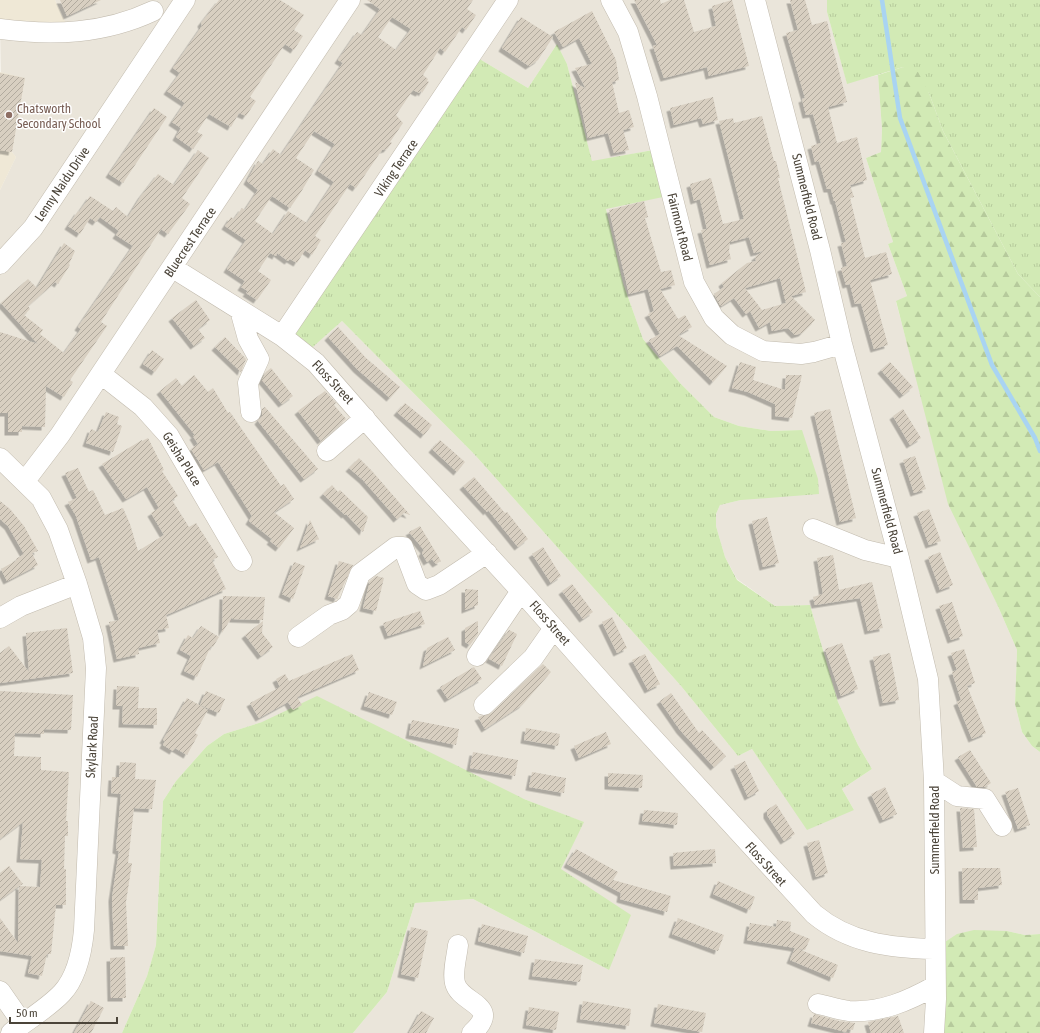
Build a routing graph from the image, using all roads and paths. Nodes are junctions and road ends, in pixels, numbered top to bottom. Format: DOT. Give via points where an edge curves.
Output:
graph roads {
  1 [pos="185,0"];
  2 [pos="350,0"];
  3 [pos="508,0"];
  4 [pos="611,0"];
  5 [pos="755,0"];
  6 [pos="148,6"];
  7 [pos="169,24"];
  8 [pos="0,29"];
  9 [pos="0,264"];
  10 [pos="173,268"];
  11 [pos="240,310"];
  12 [pos="282,336"];
  13 [pos="842,344"];
  14 [pos="101,374"];
  15 [pos="252,412"];
  16 [pos="365,418"];
  17 [pos="327,451"];
  18 [pos="0,458"];
  19 [pos="25,481"];
  20 [pos="813,529"];
  21 [pos="487,553"];
  22 [pos="899,558"];
  23 [pos="242,561"];
  24 [pos="77,584"];
  25 [pos="521,591"];
  26 [pos="0,618"];
  27 [pos="554,628"];
  28 [pos="298,637"];
  29 [pos="477,656"];
  30 [pos="484,705"];
  31 [pos="934,781"];
  32 [pos="1002,826"];
  33 [pos="458,945"];
  34 [pos="934,949"];
  35 [pos="935,986"];
  36 [pos="0,991"];
  37 [pos="818,1004"];
  38 [pos="17,1028"];
  39 [pos="933,1032"];
  40 [pos="472,1033"];
  1 -- 7 [label="street, Lenny Naidu Drive"];
  2 -- 10 [label="street, Bluecrest Terrace"];
  3 -- 12 [label="street, Viking Terrace"];
  4 -- 13 [label="street, Fairmont Road" via="628,32 647,96 694,282 714,318 732,335 763,351 800,354"];
  5 -- 13 [label="street, Summerfield Road"];
  6 -- 7 [label="street"];
  6 -- 8 [label="street" via="113,25 81,32 31,33"];
  7 -- 9 [label="street, Lenny Naidu Drive" via="33,228"];
  10 -- 11 [label="street, Floss Street"];
  10 -- 14 [label="street, Bluecrest Terrace"];
  11 -- 12 [label="street, Floss Street"];
  11 -- 15 [label="street" via="248,339 259,360 248,382"];
  12 -- 16 [label="street, Floss Street" via="316,363"];
  13 -- 22 [label="street, Summerfield Road"];
  14 -- 19 [label="street, Bluecrest Terrace"];
  14 -- 23 [label="street, Geisha Place" via="143,407 169,436"];
  16 -- 17 [label="street"];
  16 -- 21 [label="street, Floss Street"];
  18 -- 19 [label="street, Skylark Road"];
  19 -- 24 [label="street, Skylark Road" via="41,498 52,517"];
  20 -- 22 [label="street" via="865,550"];
  21 -- 25 [label="street, Floss Street"];
  21 -- 28 [label="street" via="439,585 426,590 417,584 403,547 396,547 360,574 349,604"];
  22 -- 31 [label="street, Summerfield Road" via="928,679"];
  24 -- 26 [label="street" via="22,606"];
  24 -- 38 [label="street, Skylark Road" via="93,638 96,668 83,941 77,964 62,993"];
  25 -- 27 [label="street, Floss Street"];
  25 -- 29 [label="street"];
  27 -- 30 [label="street" via="533,658"];
  27 -- 34 [label="street, Floss Street" via="826,925 861,941 906,948"];
  31 -- 32 [label="street" via="957,796 985,799"];
  31 -- 34 [label="street, Summerfield Road"];
  33 -- 40 [label="street" via="455,983 459,990 481,1008 483,1017 480,1026"];
  34 -- 35 [label="street, Summerfield Road"];
  35 -- 37 [label="street" via="907,1001 877,1010 849,1011"];
  35 -- 39 [label="street, Summerfield Road"];
  36 -- 38 [label="street"];
}
